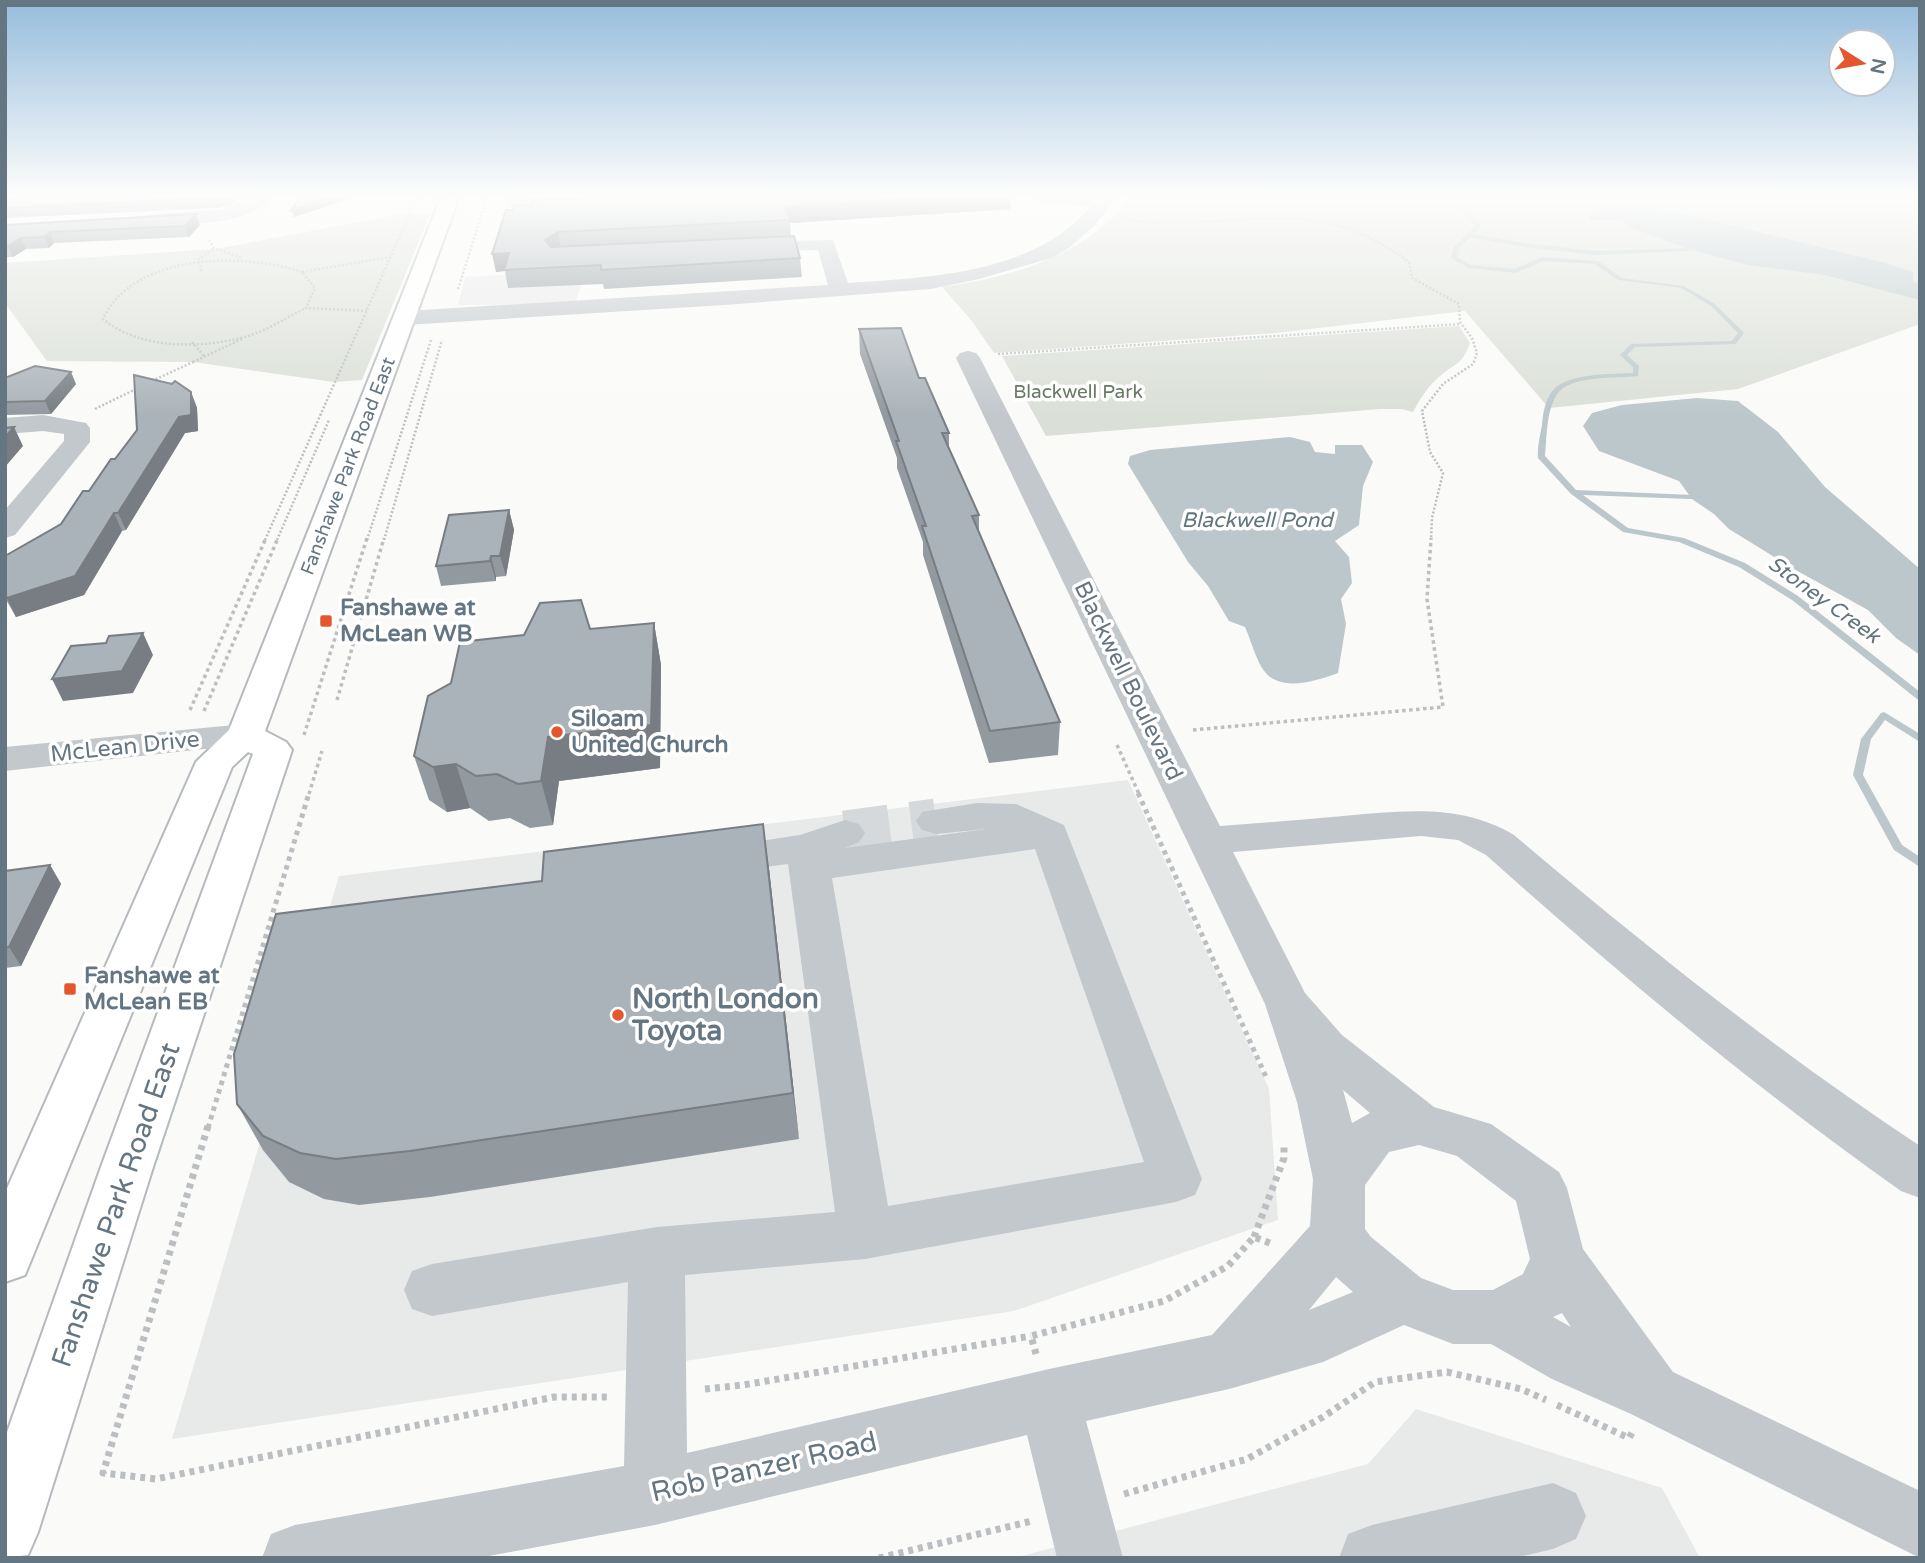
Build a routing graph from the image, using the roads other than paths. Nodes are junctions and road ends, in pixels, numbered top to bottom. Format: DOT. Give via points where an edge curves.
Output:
graph roads {
  1 [pos="423,270"];
  2 [pos="834,270"];
  3 [pos="988,270"];
  4 [pos="840,291"];
  5 [pos="499,294"];
  6 [pos="569,309"];
  7 [pos="406,318"];
  8 [pos="979,356"];
  9 [pos="5,426"];
  10 [pos="5,529"];
  11 [pos="208,731"];
  12 [pos="5,759"];
  13 [pos="936,821"];
  14 [pos="1050,834"];
  15 [pos="1208,841"];
  16 [pos="820,849"];
  17 [pos="681,864"];
  18 [pos="1288,1004"];
  19 [pos="1419,1124"];
  20 [pos="1920,1175"];
  21 [pos="1339,1179"];
  22 [pos="865,1234"];
  23 [pos="1325,1248"];
  24 [pos="657,1252"];
  25 [pos="5,1258"];
  26 [pos="1558,1260"];
  27 [pos="432,1290"];
  28 [pos="1402,1298"];
  29 [pos="1498,1317"];
  30 [pos="1229,1360"];
  31 [pos="1652,1393"];
  32 [pos="1049,1399"];
  33 [pos="655,1493"];
  34 [pos="1553,1516"];
  35 [pos="1920,1525"];
  36 [pos="5,1532"];
  37 [pos="1084,1532"];
  38 [pos="295,1558"];
  39 [pos="1372,1558"];
  1 -- 7 [label="main road, Fanshawe Park Road East"];
  2 -- 4 [label="street"];
  3 -- 4 [label="street" via="931,283"];
  4 -- 6 [label="street"];
  5 -- 6 [label="street" via="566,292"];
  6 -- 7 [label="street"];
  7 -- 11 [label="main road, Fanshawe Park Road East"];
  8 -- 15 [label="street, Blackwell Boulevard" via="1154,737"];
  9 -- 10 [label="street" via="63,424 77,428 77,442"];
  11 -- 12 [label="street, McLean Drive"];
  11 -- 25 [label="main road, Fanshawe Park Road East" via="215,762"];
  11 -- 36 [label="main road, Fanshawe Park Road East" via="273,750"];
  13 -- 14 [label="street" via="1016,817"];
  14 -- 16 [label="street"];
  14 -- 22 [label="street" via="1177,1179"];
  15 -- 18 [label="street, Blackwell Boulevard"];
  15 -- 20 [label="street" via="1420,823 1477,830 1676,995"];
  16 -- 17 [label="street"];
  16 -- 22 [label="street"];
  18 -- 19 [label="street, Blackwell Boulevard" via="1325,1048"];
  18 -- 21 [label="street, Blackwell Boulevard" via="1322,1102"];
  19 -- 21 [label="street, Blackwell Boulevard" via="1373,1134"];
  19 -- 26 [label="street, Blackwell Boulevard" via="1474,1139 1540,1188"];
  21 -- 23 [label="street, Blackwell Boulevard"];
  22 -- 24 [label="street"];
  23 -- 28 [label="street" via="1351,1255"];
  23 -- 30 [label="street"];
  24 -- 27 [label="street"];
  24 -- 33 [label="street"];
  26 -- 29 [label="street" via="1543,1293"];
  26 -- 31 [label="street, Blackwell Boulevard"];
  28 -- 29 [label="street" via="1453,1317"];
  28 -- 30 [label="street" via="1323,1335"];
  29 -- 31 [label="street, Blackwell Boulevard" via="1607,1376"];
  30 -- 32 [label="street, Rob Panzer Road"];
  31 -- 35 [label="street, Blackwell Boulevard"];
  32 -- 33 [label="street, Rob Panzer Road"];
  32 -- 37 [label="street"];
  33 -- 38 [label="street, Rob Panzer Road"];
  34 -- 39 [label="street"];
}
